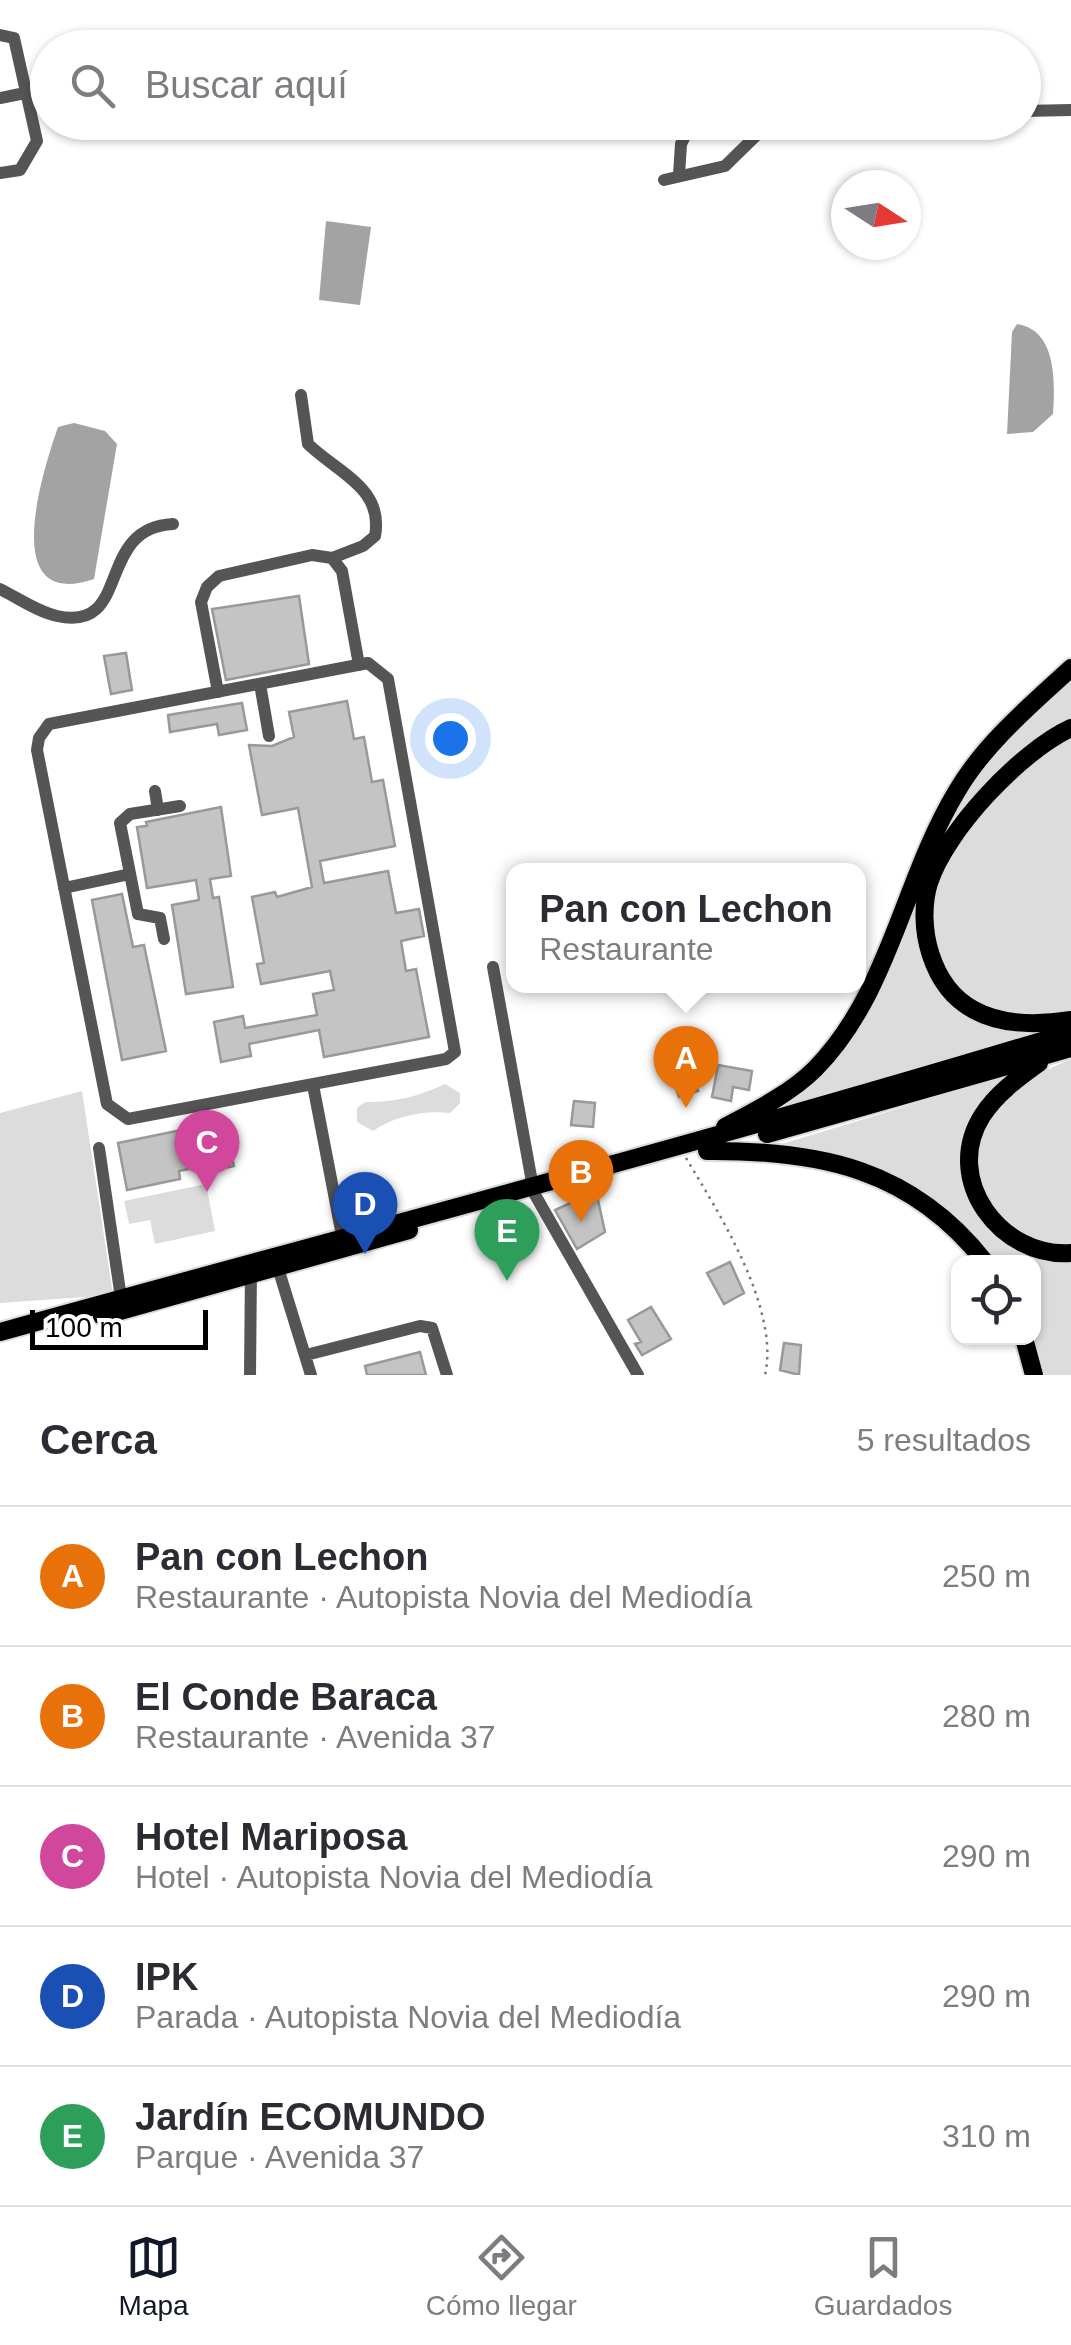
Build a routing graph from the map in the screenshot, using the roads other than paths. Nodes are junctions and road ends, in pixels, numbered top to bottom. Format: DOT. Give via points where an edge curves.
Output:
graph roads {
  1 [pos="0,35"];
  2 [pos="26,93"];
  3 [pos="0,98"];
  4 [pos="1071,110"];
  5 [pos="1041,111"];
  6 [pos="30,112"];
  7 [pos="36,140"];
  8 [pos="685,140"];
  9 [pos="749,140"];
  10 [pos="0,173"];
  11 [pos="680,175"];
  12 [pos="664,180"];
  13 [pos="301,395"];
  14 [pos="173,524"];
  15 [pos="332,558"];
  16 [pos="0,589"];
  17 [pos="358,665"];
  18 [pos="1071,668"];
  19 [pos="260,684"];
  20 [pos="218,692"];
  21 [pos="1071,728"];
  22 [pos="268,736"];
  23 [pos="156,791"];
  24 [pos="180,806"];
  25 [pos="158,810"];
  26 [pos="130,874"];
  27 [pos="64,888"];
  28 [pos="164,939"];
  29 [pos="492,967"];
  30 [pos="1071,1020"];
  31 [pos="1071,1032"];
  32 [pos="1071,1048"];
  33 [pos="1050,1055"];
  34 [pos="313,1084"];
  35 [pos="99,1148"];
  36 [pos="695,1150"];
  37 [pos="533,1188"];
  38 [pos="343,1242"];
  39 [pos="1071,1253"];
  40 [pos="980,1255"];
  41 [pos="278,1268"];
  42 [pos="251,1269"];
  43 [pos="121,1298"];
  44 [pos="1,1338"];
  45 [pos="1026,1345"];
  46 [pos="306,1355"];
  47 [pos="250,1375"];
  48 [pos="311,1375"];
  49 [pos="447,1375"];
  50 [pos="638,1375"];
  51 [pos="1034,1375"];
  1 -- 2 [label="street" via="14,38"];
  2 -- 3 [label="street"];
  2 -- 6 [label="street"];
  4 -- 5 [label="street"];
  7 -- 10 [label="street" via="20,170"];
  8 -- 11 [label="street"];
  9 -- 11 [label="street" via="725,166"];
  11 -- 12 [label="street"];
  13 -- 15 [label="street" via="308,444 369,492 375,505 375,536"];
  14 -- 16 [label="street" via="150,525 134,536 110,595 96,610 56,616"];
  15 -- 17 [label="street" via="342,571"];
  15 -- 20 [label="street" via="312,555 220,576 207,587 202,602"];
  17 -- 19 [label="street"];
  17 -- 34 [label="street" via="368,664 388,679 456,1047 446,1059"];
  18 -- 36 [label="highway" via="1001,735 954,795 844,1035 812,1072"];
  19 -- 20 [label="street"];
  19 -- 22 [label="street"];
  20 -- 27 [label="street" via="49,724 37,750"];
  21 -- 30 [label="highway" via="1039,747 962,827 930,881 923,921 938,970 974,1010 1034,1024"];
  23 -- 25 [label="street"];
  24 -- 25 [label="street"];
  25 -- 26 [label="street" via="120,822"];
  26 -- 27 [label="street"];
  26 -- 28 [label="street" via="138,914 160,918"];
  27 -- 34 [label="street" via="107,1104 116,1114 128,1119"];
  29 -- 37 [label="street"];
  31 -- 36 [label="highway"];
  32 -- 33 [label="highway"];
  33 -- 36 [label="highway"];
  33 -- 39 [label="highway" via="982,1115 972,1139 971,1177 997,1228 1040,1251"];
  34 -- 38 [label="street"];
  35 -- 43 [label="street"];
  36 -- 37 [label="highway"];
  36 -- 40 [label="highway" via="764,1150 872,1173 924,1200"];
  37 -- 38 [label="highway"];
  37 -- 50 [label="street"];
  38 -- 41 [label="highway"];
  38 -- 42 [label="highway"];
  41 -- 42 [label="highway"];
  41 -- 46 [label="street"];
  42 -- 43 [label="highway"];
  42 -- 44 [label="highway"];
  42 -- 47 [label="street"];
  43 -- 44 [label="highway"];
  45 -- 51 [label="highway"];
  46 -- 48 [label="street"];
  46 -- 49 [label="street" via="420,1326 432,1328"];
}
